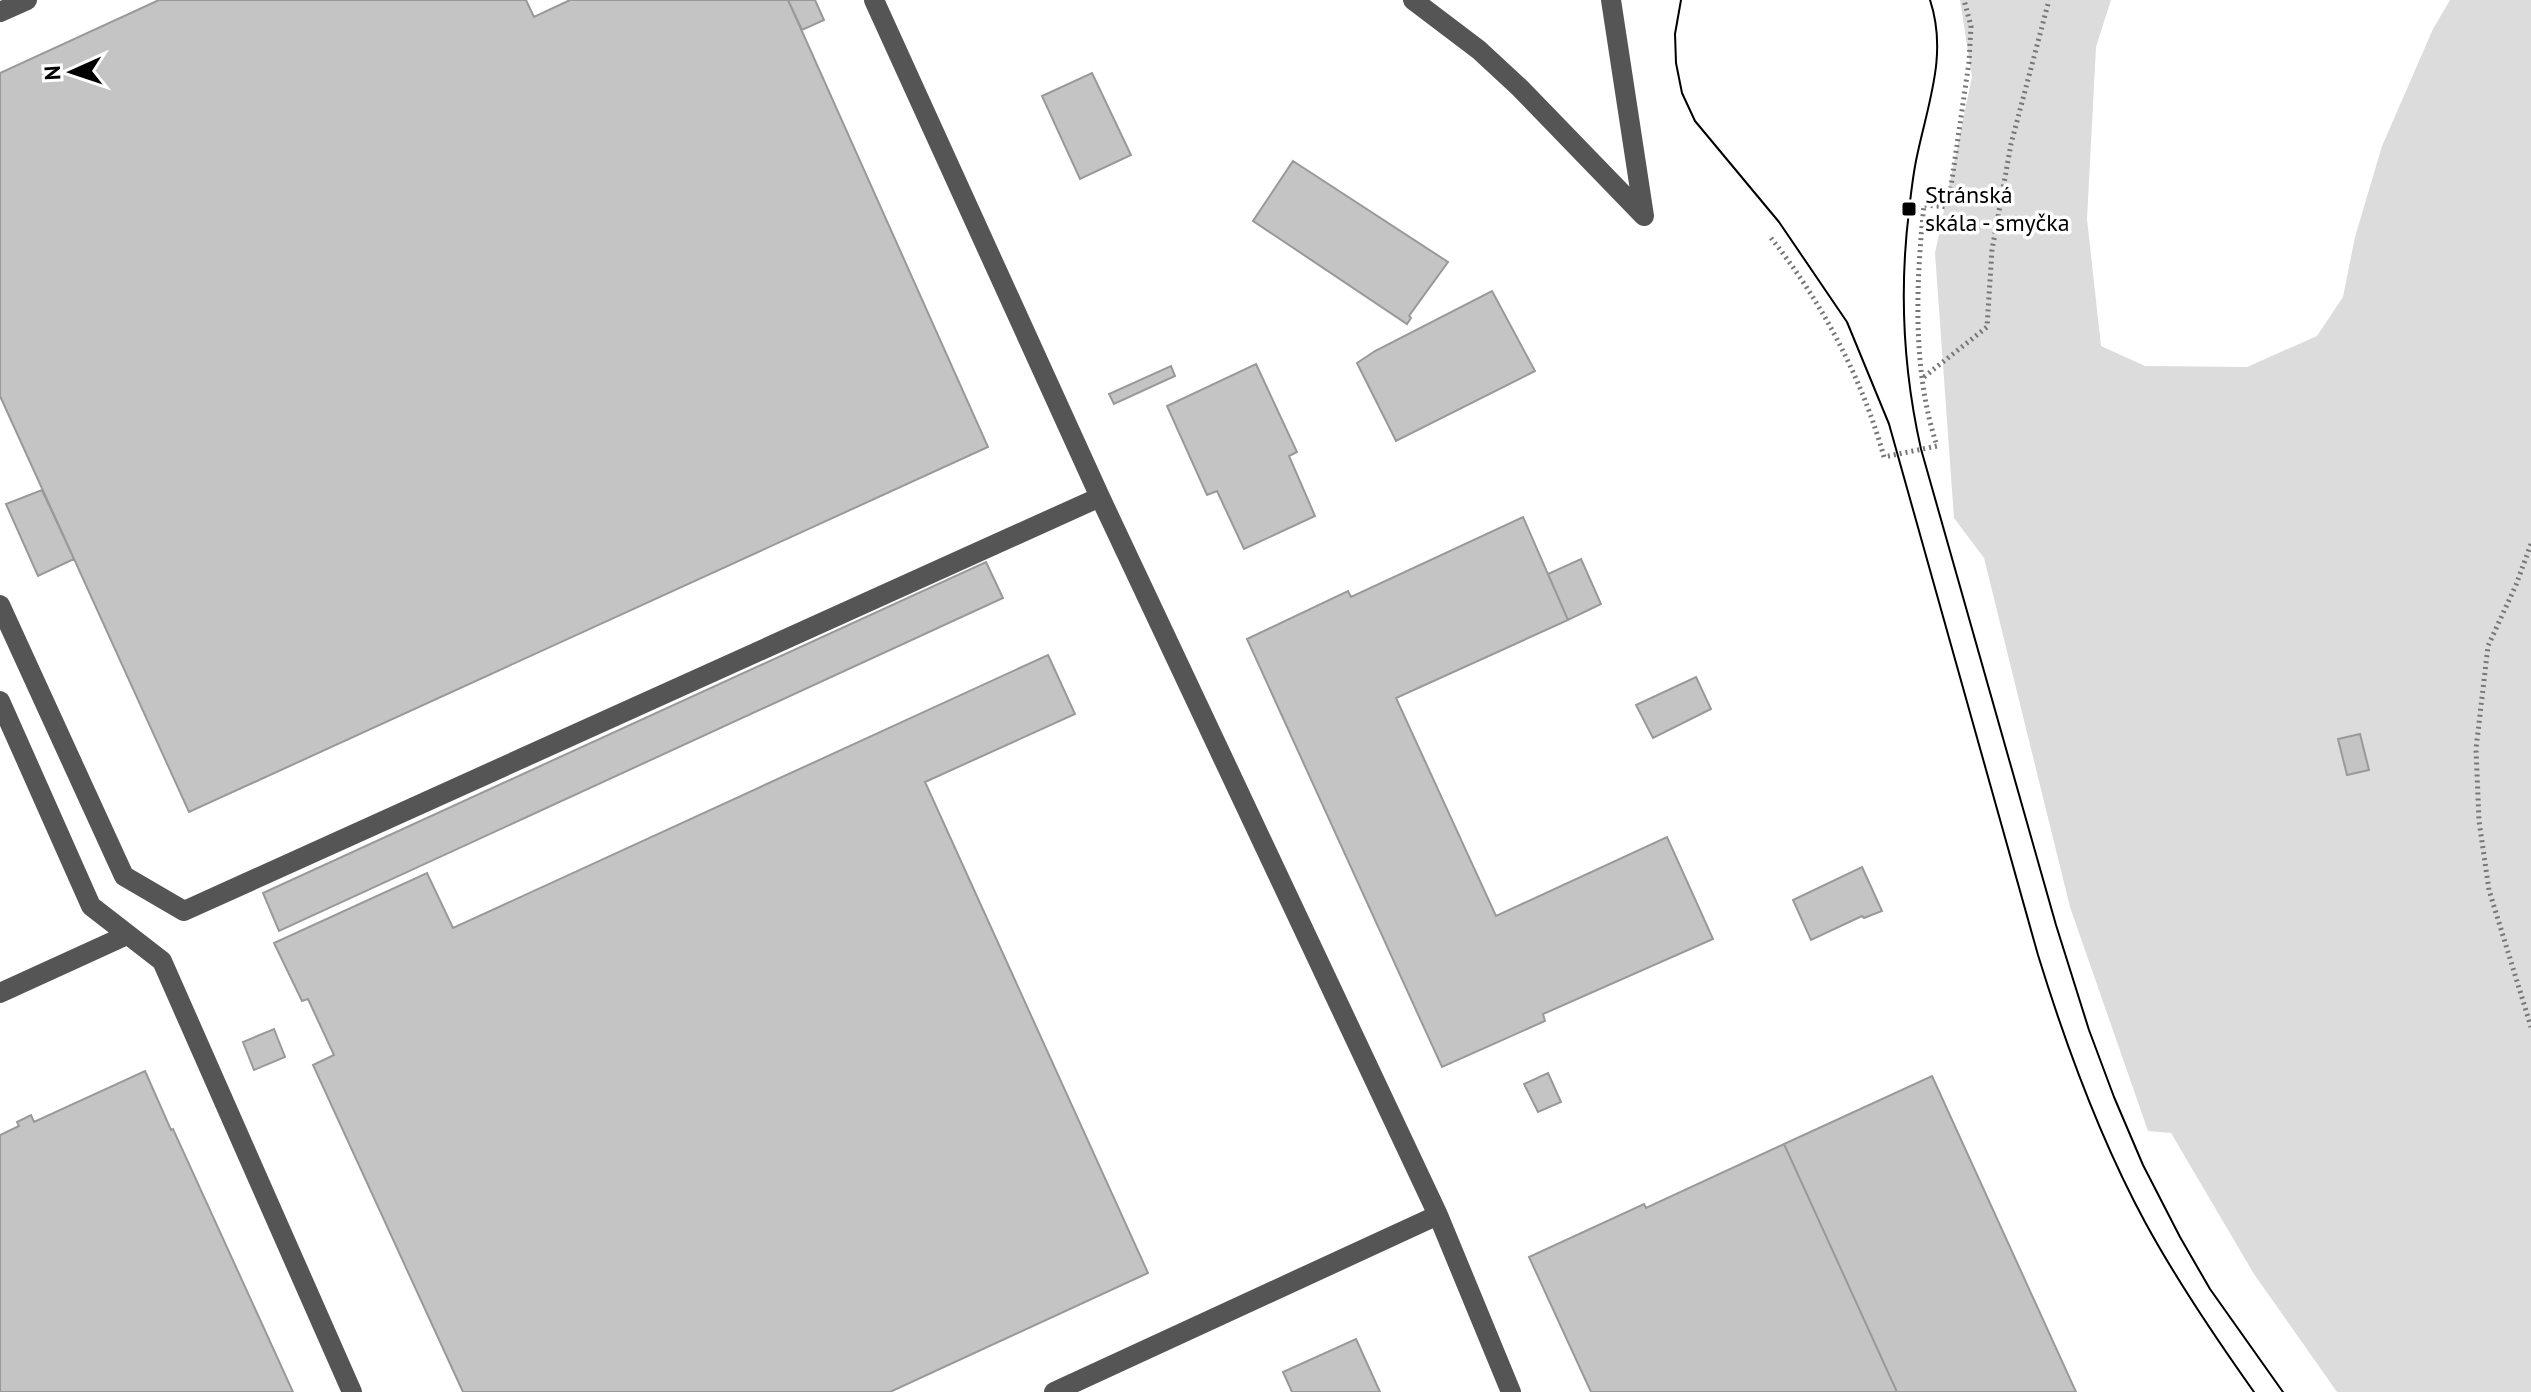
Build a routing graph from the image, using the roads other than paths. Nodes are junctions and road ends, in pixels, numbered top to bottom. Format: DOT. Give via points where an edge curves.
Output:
graph roads {
  1 [pos="27,0"];
  2 [pos="874,0"];
  3 [pos="1413,0"];
  4 [pos="1611,0"];
  5 [pos="0,12"];
  6 [pos="1100,497"];
  7 [pos="0,605"];
  8 [pos="0,701"];
  9 [pos="127,935"];
  10 [pos="0,993"];
  11 [pos="1438,1215"];
  12 [pos="352,1392"];
  13 [pos="1054,1392"];
  14 [pos="1511,1392"];
  1 -- 5 [label="lane"];
  2 -- 6 [label="lane"];
  3 -- 4 [label="lane" via="1520,88 1644,216"];
  6 -- 7 [label="lane" via="184,911 124,876"];
  6 -- 11 [label="lane"];
  8 -- 9 [label="lane" via="91,906"];
  9 -- 10 [label="lane"];
  9 -- 12 [label="lane" via="162,961"];
  11 -- 13 [label="lane"];
  11 -- 14 [label="lane"];
}
